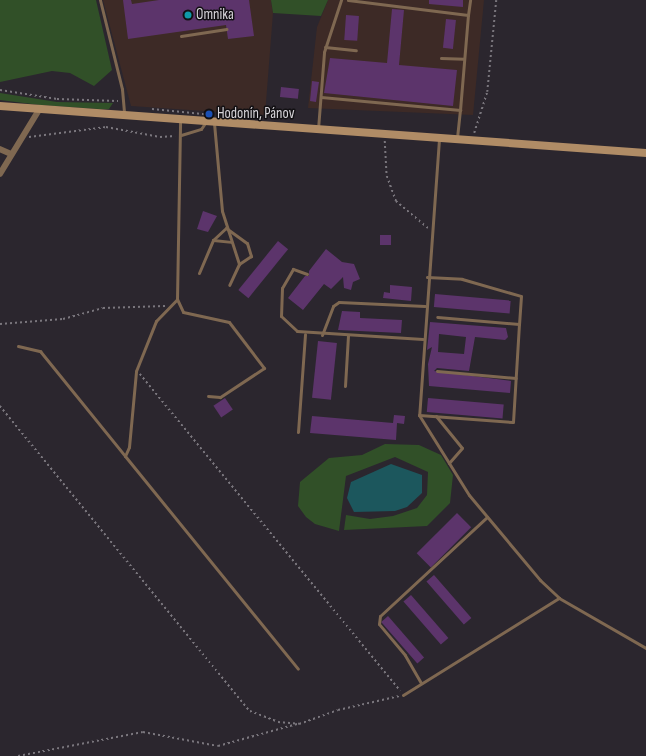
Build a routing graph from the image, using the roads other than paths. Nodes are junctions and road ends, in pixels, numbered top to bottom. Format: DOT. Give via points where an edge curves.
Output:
graph roads {
  1 [pos="100,0"];
  2 [pos="341,0"];
  3 [pos="348,0"];
  4 [pos="470,0"];
  5 [pos="468,15"];
  6 [pos="226,29"];
  7 [pos="181,36"];
  8 [pos="325,47"];
  9 [pos="356,50"];
  10 [pos="441,58"];
  11 [pos="464,59"];
  12 [pos="321,97"];
  13 [pos="0,106"];
  14 [pos="39,110"];
  15 [pos="460,110"];
  16 [pos="124,116"];
  17 [pos="180,119"];
  18 [pos="205,121"];
  19 [pos="214,122"];
  20 [pos="318,129"];
  21 [pos="181,135"];
  22 [pos="439,138"];
  23 [pos="457,140"];
  24 [pos="0,149"];
  25 [pos="646,153"];
  26 [pos="10,154"];
  27 [pos="0,174"];
  28 [pos="226,228"];
  29 [pos="214,240"];
  30 [pos="231,242"];
  31 [pos="239,264"];
  32 [pos="200,273"];
  33 [pos="307,274"];
  34 [pos="427,277"];
  35 [pos="229,285"];
  36 [pos="177,299"];
  37 [pos="425,306"];
  38 [pos="437,317"];
  39 [pos="519,324"];
  40 [pos="305,334"];
  41 [pos="322,335"];
  42 [pos="348,336"];
  43 [pos="423,339"];
  44 [pos="18,346"];
  45 [pos="437,371"];
  46 [pos="516,378"];
  47 [pos="345,386"];
  48 [pos="208,396"];
  49 [pos="419,415"];
  50 [pos="436,416"];
  51 [pos="298,432"];
  52 [pos="125,456"];
  53 [pos="449,463"];
  54 [pos="487,517"];
  55 [pos="559,598"];
  56 [pos="646,648"];
  57 [pos="298,669"];
  58 [pos="421,683"];
  59 [pos="403,694"];
  1 -- 16 [label="lane" via="124,101"];
  2 -- 8 [label="lane"];
  3 -- 5 [label="lane"];
  4 -- 5 [label="lane"];
  5 -- 11 [label="lane"];
  6 -- 7 [label="lane"];
  8 -- 9 [label="lane"];
  8 -- 12 [label="lane"];
  10 -- 11 [label="lane"];
  11 -- 15 [label="lane"];
  12 -- 15 [label="lane"];
  12 -- 20 [label="lane"];
  13 -- 14 [label="main road"];
  14 -- 16 [label="main road"];
  14 -- 26 [label="street"];
  15 -- 23 [label="lane"];
  16 -- 17 [label="main road"];
  17 -- 18 [label="main road"];
  17 -- 21 [label="lane"];
  18 -- 19 [label="main road"];
  18 -- 21 [label="lane" via="201,129"];
  19 -- 20 [label="main road"];
  19 -- 28 [label="lane"];
  20 -- 22 [label="main road"];
  21 -- 36 [label="lane"];
  22 -- 23 [label="main road"];
  22 -- 34 [label="lane"];
  23 -- 25 [label="main road"];
  24 -- 26 [label="street"];
  26 -- 27 [label="street"];
  28 -- 29 [label="lane"];
  28 -- 30 [label="lane"];
  28 -- 31 [label="lane" via="251,249 249,260"];
  29 -- 30 [label="lane"];
  29 -- 32 [label="lane"];
  30 -- 31 [label="lane"];
  31 -- 35 [label="lane"];
  33 -- 40 [label="lane" via="293,269 287,278 281,310 284,322"];
  34 -- 37 [label="lane"];
  34 -- 39 [label="lane" via="462,279 521,296"];
  36 -- 48 [label="lane" via="183,312 228,322 264,368 220,397"];
  36 -- 52 [label="lane" via="168,306 152,329 137,370 129,447"];
  37 -- 41 [label="lane" via="339,302 333,306"];
  37 -- 43 [label="lane"];
  38 -- 39 [label="lane"];
  39 -- 46 [label="lane"];
  40 -- 41 [label="lane"];
  40 -- 51 [label="lane"];
  41 -- 42 [label="lane"];
  42 -- 43 [label="lane"];
  42 -- 47 [label="lane"];
  43 -- 49 [label="lane"];
  44 -- 52 [label="lane" via="40,351"];
  45 -- 46 [label="lane"];
  46 -- 50 [label="lane" via="512,422"];
  49 -- 50 [label="lane"];
  49 -- 53 [label="lane"];
  50 -- 53 [label="lane" via="462,448"];
  52 -- 57 [label="lane"];
  53 -- 54 [label="lane"];
  54 -- 55 [label="lane" via="510,548"];
  54 -- 58 [label="lane" via="378,620"];
  55 -- 56 [label="lane"];
  55 -- 58 [label="lane" via="468,651"];
  58 -- 59 [label="lane"];
}
